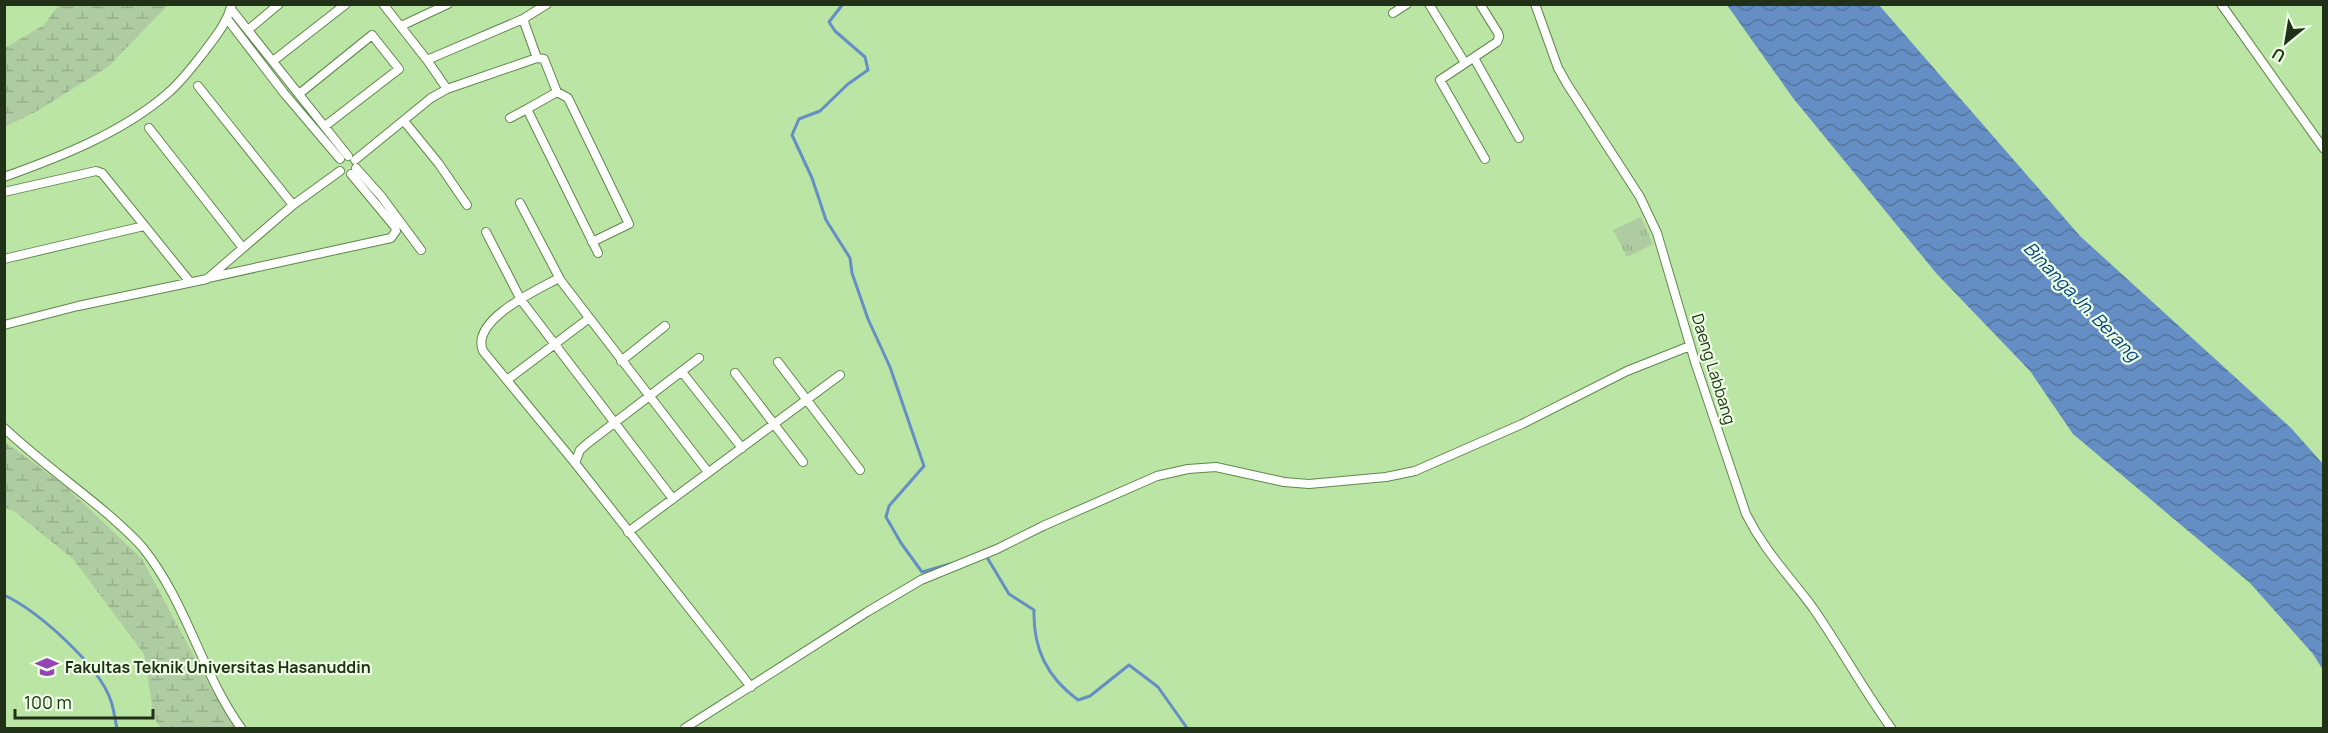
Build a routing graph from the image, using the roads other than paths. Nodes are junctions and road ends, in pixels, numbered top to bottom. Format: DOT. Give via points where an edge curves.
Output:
graph roads {
  1 [pos="279,4"];
  2 [pos="346,4"];
  3 [pos="383,4"];
  4 [pos="448,4"];
  5 [pos="547,4"];
  6 [pos="1407,4"];
  7 [pos="1430,4"];
  8 [pos="1480,4"];
  9 [pos="1535,4"];
  10 [pos="2221,4"];
  11 [pos="231,7"];
  12 [pos="1393,13"];
  13 [pos="523,19"];
  14 [pos="228,20"];
  15 [pos="401,26"];
  16 [pos="248,30"];
  17 [pos="537,58"];
  18 [pos="1474,58"];
  19 [pos="427,60"];
  20 [pos="273,61"];
  21 [pos="1465,63"];
  22 [pos="198,86"];
  23 [pos="447,89"];
  24 [pos="557,92"];
  25 [pos="299,94"];
  26 [pos="527,109"];
  27 [pos="510,118"];
  28 [pos="404,121"];
  29 [pos="325,126"];
  30 [pos="149,128"];
  31 [pos="1519,138"];
  32 [pos="2324,149"];
  33 [pos="1485,159"];
  34 [pos="350,164"];
  35 [pos="340,171"];
  36 [pos="4,177"];
  37 [pos="4,192"];
  38 [pos="520,203"];
  39 [pos="293,205"];
  40 [pos="467,205"];
  41 [pos="144,226"];
  42 [pos="486,232"];
  43 [pos="592,242"];
  44 [pos="243,248"];
  45 [pos="421,250"];
  46 [pos="597,253"];
  47 [pos="4,260"];
  48 [pos="559,278"];
  49 [pos="207,279"];
  50 [pos="190,282"];
  51 [pos="521,300"];
  52 [pos="588,319"];
  53 [pos="4,325"];
  54 [pos="665,327"];
  55 [pos="554,344"];
  56 [pos="1690,346"];
  57 [pos="699,358"];
  58 [pos="621,361"];
  59 [pos="778,362"];
  60 [pos="682,372"];
  61 [pos="735,373"];
  62 [pos="840,375"];
  63 [pos="507,380"];
  64 [pos="649,397"];
  65 [pos="807,400"];
  66 [pos="615,422"];
  67 [pos="774,424"];
  68 [pos="4,428"];
  69 [pos="742,448"];
  70 [pos="803,462"];
  71 [pos="575,463"];
  72 [pos="860,470"];
  73 [pos="708,472"];
  74 [pos="673,499"];
  75 [pos="628,532"];
  76 [pos="751,687"];
  77 [pos="241,729"];
  78 [pos="685,729"];
  79 [pos="1891,729"];
  1 -- 16 [label="street"];
  2 -- 20 [label="street"];
  3 -- 15 [label="street"];
  4 -- 15 [label="street"];
  5 -- 13 [label="street"];
  6 -- 12 [label="street"];
  7 -- 21 [label="street"];
  8 -- 18 [label="street" via="1499,38"];
  9 -- 56 [label="street, Daeng Labbang" via="1569,90 1649,214 1674,284"];
  10 -- 32 [label="street"];
  11 -- 14 [label="street"];
  11 -- 16 [label="street"];
  13 -- 17 [label="street"];
  13 -- 19 [label="street"];
  14 -- 34 [label="street" via="284,93"];
  14 -- 36 [label="street" via="158,102 75,149"];
  15 -- 19 [label="street"];
  16 -- 20 [label="street"];
  17 -- 23 [label="street"];
  17 -- 24 [label="street" via="544,59"];
  18 -- 21 [label="street"];
  18 -- 31 [label="street"];
  19 -- 23 [label="street"];
  20 -- 25 [label="street"];
  21 -- 33 [label="street" via="1440,82"];
  22 -- 39 [label="street"];
  23 -- 28 [label="street"];
  24 -- 26 [label="street"];
  24 -- 43 [label="street" via="568,98 629,224"];
  25 -- 29 [label="street"];
  25 -- 29 [label="street" via="372,35 399,69"];
  26 -- 27 [label="street"];
  26 -- 43 [label="street"];
  28 -- 34 [label="street"];
  28 -- 40 [label="street"];
  29 -- 34 [label="street"];
  30 -- 44 [label="street"];
  34 -- 35 [label="street" via="338,167"];
  34 -- 35 [label="street" via="347,175"];
  34 -- 45 [label="street" via="381,196"];
  34 -- 49 [label="street" via="395,227 391,238"];
  35 -- 39 [label="street"];
  37 -- 41 [label="street" via="96,171 102,173"];
  38 -- 48 [label="street"];
  39 -- 44 [label="street"];
  41 -- 47 [label="street"];
  41 -- 50 [label="street"];
  42 -- 51 [label="street"];
  43 -- 46 [label="street"];
  44 -- 49 [label="street"];
  48 -- 51 [label="street"];
  48 -- 52 [label="street"];
  49 -- 50 [label="street"];
  50 -- 53 [label="street"];
  51 -- 55 [label="street"];
  51 -- 63 [label="street" via="492,319 481,336 483,351"];
  52 -- 55 [label="street"];
  52 -- 58 [label="street"];
  54 -- 58 [label="street"];
  55 -- 63 [label="street"];
  55 -- 66 [label="street"];
  56 -- 76 [label="street" via="1627,371 1522,424 1415,471 1310,484 1216,467 1157,476 921,580"];
  56 -- 79 [label="street, Daeng Labbang" via="1753,528 1767,552 1817,614"];
  57 -- 60 [label="street"];
  58 -- 64 [label="street"];
  59 -- 65 [label="street"];
  60 -- 64 [label="street"];
  60 -- 69 [label="street"];
  61 -- 67 [label="street"];
  62 -- 65 [label="street"];
  63 -- 71 [label="street"];
  64 -- 66 [label="street"];
  64 -- 73 [label="street"];
  65 -- 67 [label="street"];
  65 -- 72 [label="street"];
  66 -- 71 [label="street" via="580,450"];
  66 -- 74 [label="street"];
  67 -- 69 [label="street"];
  67 -- 70 [label="street"];
  68 -- 77 [label="street" via="143,548 175,595 207,670"];
  69 -- 73 [label="street"];
  71 -- 75 [label="street"];
  73 -- 74 [label="street"];
  74 -- 75 [label="street"];
  75 -- 76 [label="street"];
  76 -- 78 [label="street"];
}
